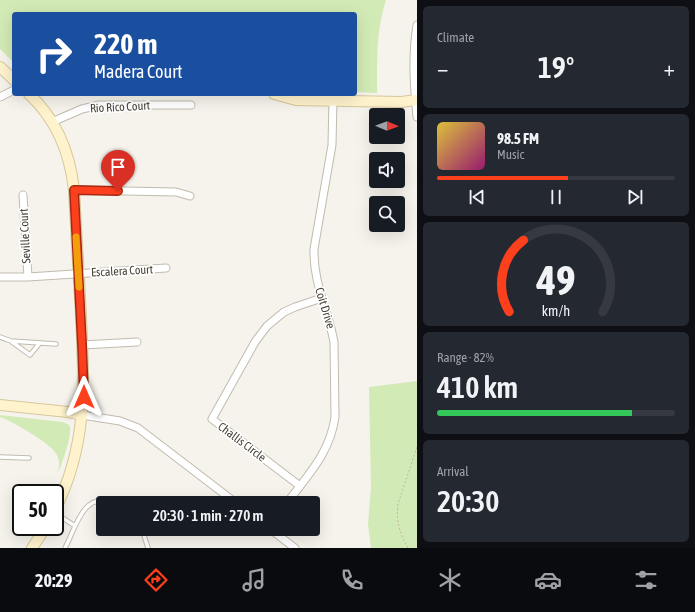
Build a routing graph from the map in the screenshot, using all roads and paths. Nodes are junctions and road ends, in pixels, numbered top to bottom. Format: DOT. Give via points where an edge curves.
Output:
graph roads {
  1 [pos="417,25"];
  2 [pos="0,67"];
  3 [pos="12,78"];
  4 [pos="12,91"];
  5 [pos="31,96"];
  6 [pos="281,96"];
  7 [pos="0,97"];
  8 [pos="333,100"];
  9 [pos="416,100"];
  10 [pos="191,105"];
  11 [pos="417,117"];
  12 [pos="52,122"];
  13 [pos="74,190"];
  14 [pos="23,195"];
  15 [pos="190,196"];
  16 [pos="166,268"];
  17 [pos="78,273"];
  18 [pos="0,277"];
  19 [pos="28,277"];
  20 [pos="322,298"];
  21 [pos="0,337"];
  22 [pos="11,341"];
  23 [pos="137,342"];
  24 [pos="39,344"];
  25 [pos="56,344"];
  26 [pos="82,344"];
  27 [pos="0,405"];
  28 [pos="82,415"];
  29 [pos="417,447"];
  30 [pos="0,457"];
  31 [pos="29,458"];
  32 [pos="300,486"];
  33 [pos="64,487"];
  34 [pos="227,496"];
  35 [pos="292,496"];
  36 [pos="96,502"];
  37 [pos="64,517"];
  38 [pos="76,526"];
  39 [pos="40,536"];
  40 [pos="144,536"];
  41 [pos="279,536"];
  42 [pos="32,548"];
  43 [pos="65,548"];
  44 [pos="148,548"];
  45 [pos="295,548"];
  46 [pos="408,548"];
  1 -- 9 [label="street" via="413,58"];
  2 -- 3 [label="main road"];
  4 -- 7 [label="street"];
  5 -- 12 [label="main road"];
  6 -- 8 [label="main road" via="296,100"];
  8 -- 9 [label="main road"];
  8 -- 20 [label="street, Coit Drive" via="332,145 314,249 315,273"];
  9 -- 11 [label="street"];
  10 -- 12 [label="street, Rio Rico Court" via="99,105 82,109"];
  12 -- 13 [label="main road" via="68,157"];
  13 -- 15 [label="street" via="176,192"];
  13 -- 17 [label="main road"];
  14 -- 19 [label="street, Seville Court"];
  16 -- 17 [label="street, Escalera Court"];
  17 -- 19 [label="street, Escalera Court"];
  17 -- 26 [label="main road"];
  18 -- 19 [label="street, Escalera Court"];
  20 -- 32 [label="street, Coit Drive" via="334,342 334,428 326,449"];
  20 -- 32 [label="street, Challis Circle" via="284,312 270,322 259,335 212,419"];
  21 -- 22 [label="lane"];
  22 -- 24 [label="lane"];
  22 -- 24 [label="lane" via="30,355"];
  23 -- 26 [label="street"];
  24 -- 25 [label="lane"];
  26 -- 28 [label="main road"];
  27 -- 28 [label="main road"];
  28 -- 33 [label="main road" via="75,458"];
  28 -- 34 [label="street" via="120,421 138,428"];
  29 -- 46 [label="path" via="398,504 398,524"];
  30 -- 31 [label="lane"];
  32 -- 35 [label="street, Coit Drive"];
  36 -- 38 [label="lane" via="86,507"];
  37 -- 38 [label="lane"];
  38 -- 43 [label="lane"];
  39 -- 42 [label="main road"];
  40 -- 44 [label="lane"];
  41 -- 45 [label="street"];
}
